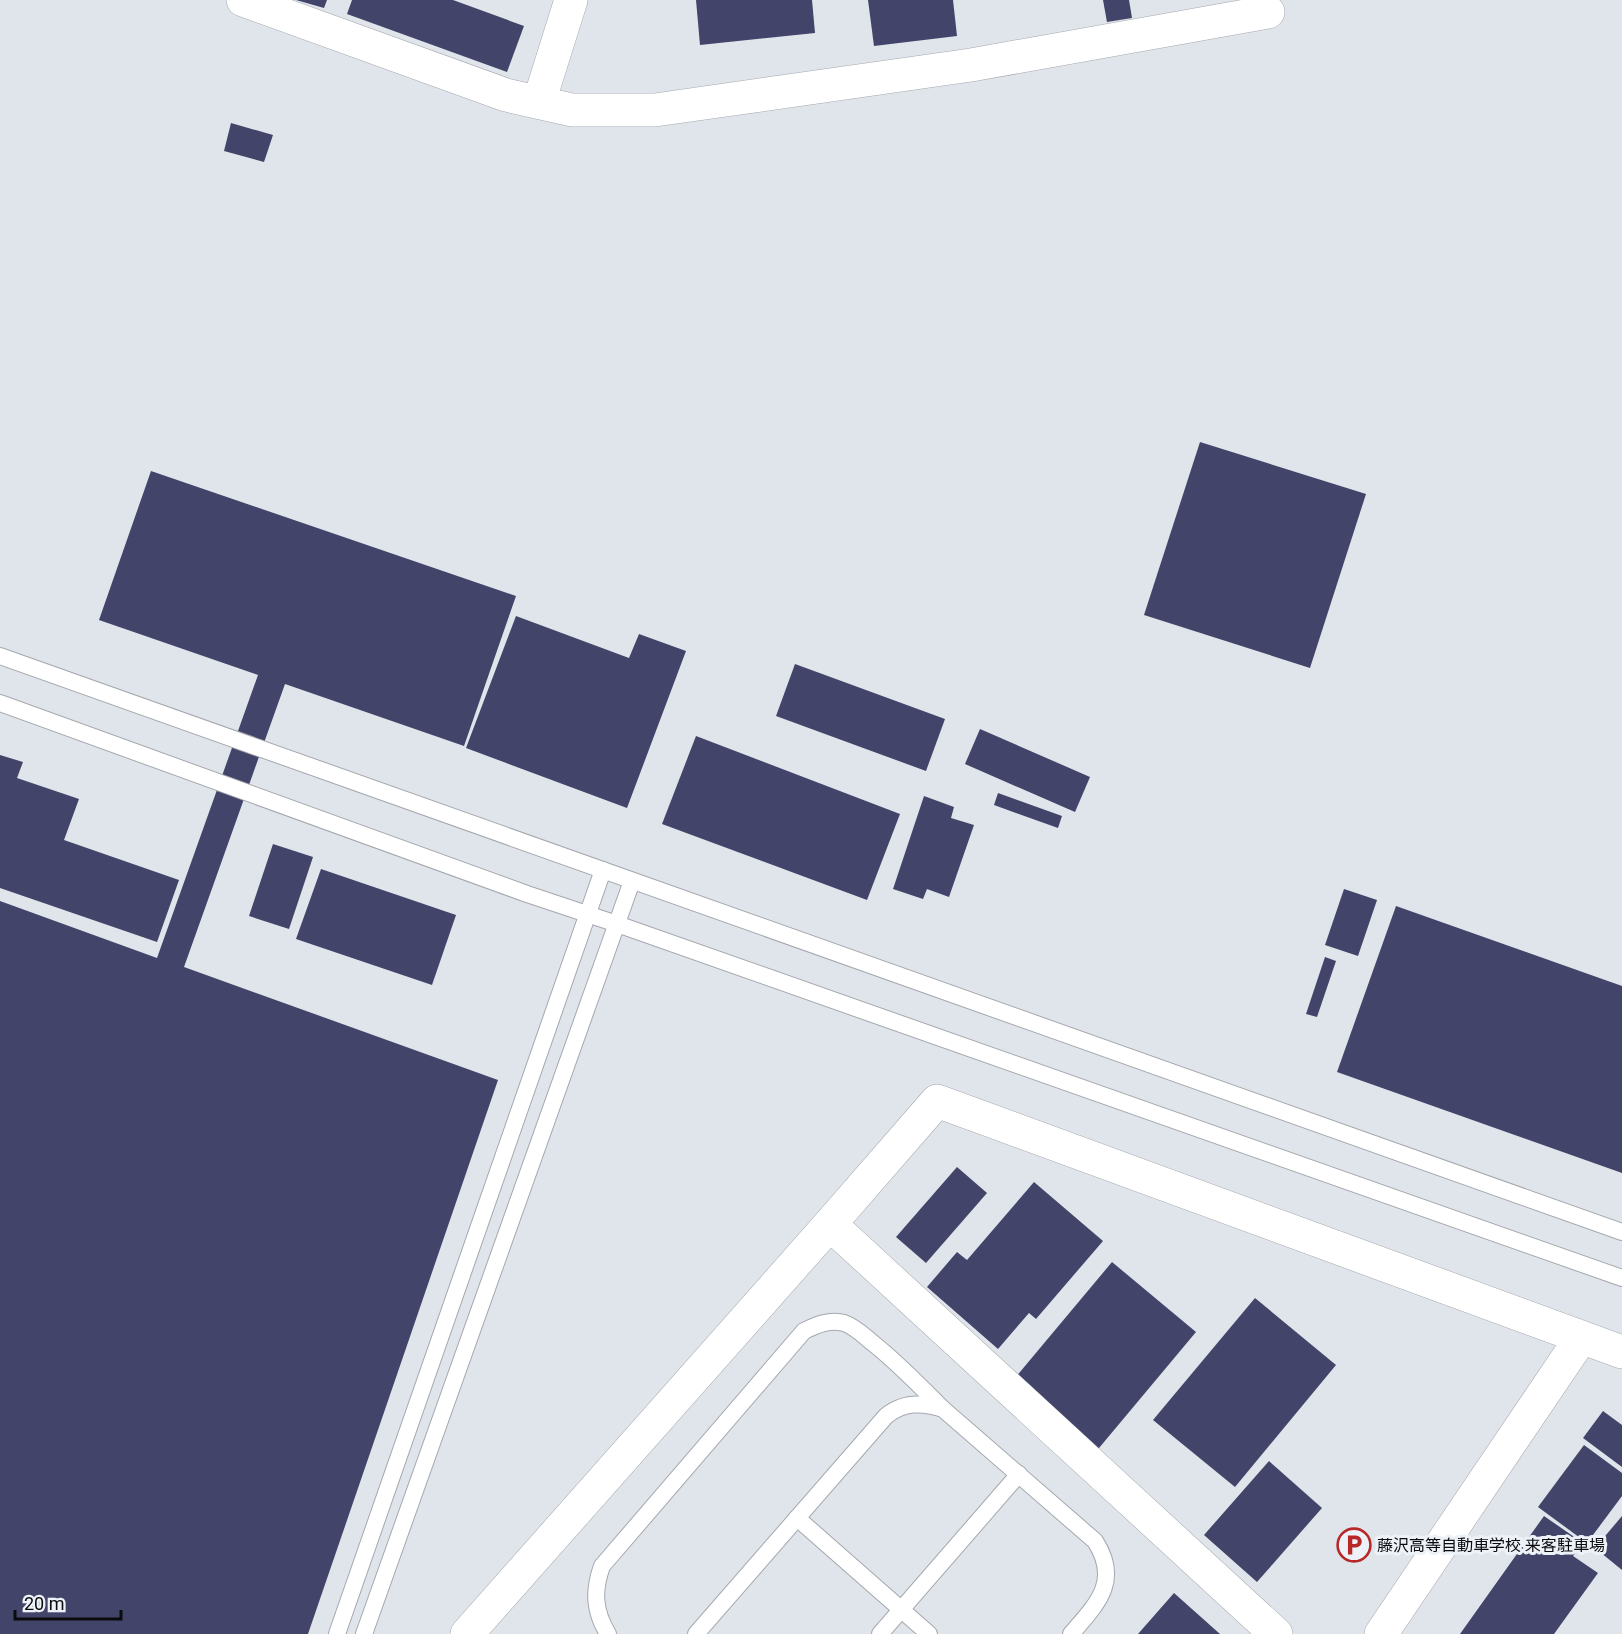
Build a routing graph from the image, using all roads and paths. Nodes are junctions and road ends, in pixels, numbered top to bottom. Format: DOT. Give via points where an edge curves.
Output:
graph roads {
  1 [pos="243,0"];
  2 [pos="571,0"];
  3 [pos="1268,12"];
  4 [pos="539,102"];
  5 [pos="0,656"];
  6 [pos="0,703"];
  7 [pos="603,870"];
  8 [pos="632,881"];
  9 [pos="588,914"];
  10 [pos="616,924"];
  11 [pos="830,1224"];
  12 [pos="1622,1232"];
  13 [pos="1622,1278"];
  14 [pos="1581,1338"];
  15 [pos="1622,1352"];
  16 [pos="942,1409"];
  17 [pos="1019,1474"];
  18 [pos="797,1518"];
  19 [pos="902,1610"];
  20 [pos="337,1634"];
  21 [pos="364,1634"];
  22 [pos="467,1634"];
  23 [pos="608,1634"];
  24 [pos="696,1634"];
  25 [pos="880,1634"];
  26 [pos="929,1634"];
  27 [pos="1071,1634"];
  28 [pos="1276,1634"];
  29 [pos="1381,1634"];
  1 -- 4 [label="street" via="506,95"];
  2 -- 4 [label="street"];
  3 -- 4 [label="street" via="971,65 655,110 572,110"];
  5 -- 7 [label="lane"];
  6 -- 9 [label="lane"];
  7 -- 8 [label="lane"];
  7 -- 9 [label="lane"];
  8 -- 10 [label="lane"];
  8 -- 12 [label="lane"];
  9 -- 10 [label="lane"];
  9 -- 20 [label="lane"];
  10 -- 13 [label="lane"];
  10 -- 21 [label="lane"];
  11 -- 14 [label="street" via="937,1101"];
  11 -- 22 [label="street"];
  11 -- 28 [label="street"];
  14 -- 15 [label="street"];
  14 -- 29 [label="street"];
  16 -- 17 [label="lane"];
  16 -- 18 [label="lane" via="912,1404 892,1411"];
  16 -- 23 [label="lane" via="899,1364 855,1329 842,1322 828,1322 804,1331 602,1566 595,1603"];
  17 -- 19 [label="lane"];
  17 -- 27 [label="lane" via="1095,1541 1102,1553 1106,1567 1104,1591 1098,1604"];
  18 -- 19 [label="lane"];
  18 -- 24 [label="lane"];
  19 -- 25 [label="lane"];
  19 -- 26 [label="lane"];
}
